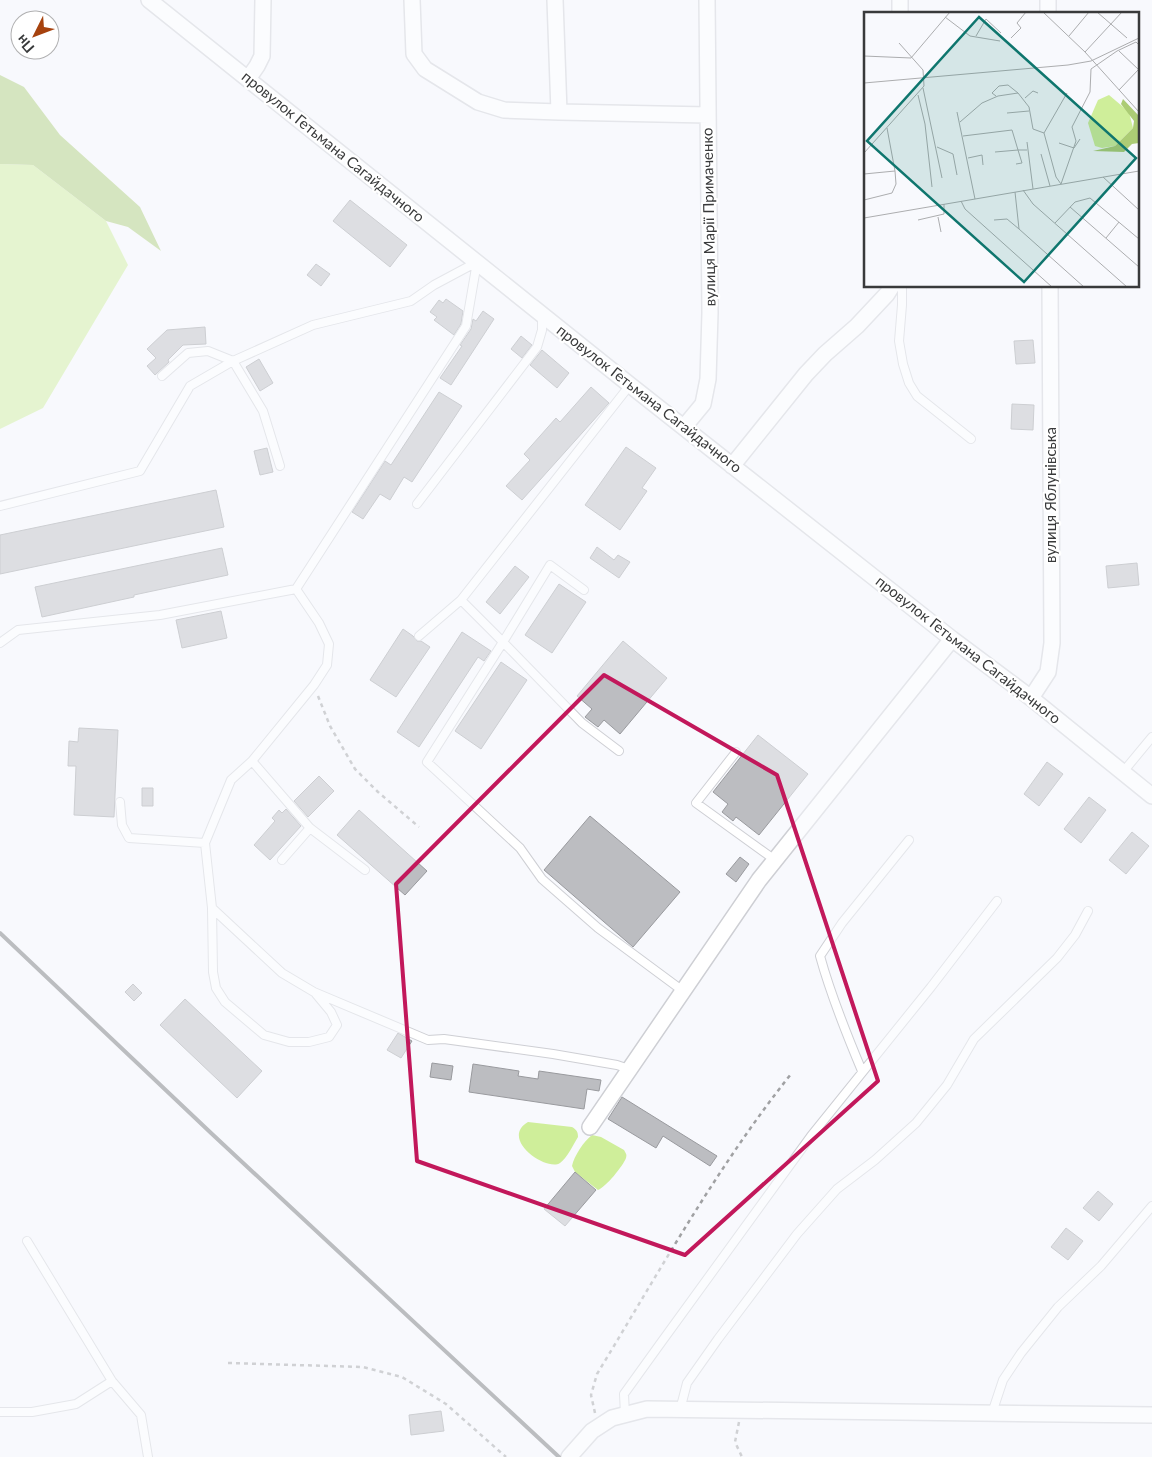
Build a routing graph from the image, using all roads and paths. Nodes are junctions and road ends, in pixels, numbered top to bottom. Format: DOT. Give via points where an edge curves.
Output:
graph roads {
  1 [pos="149,0"];
  2 [pos="263,0"];
  3 [pos="412,0"];
  4 [pos="555,0"];
  5 [pos="707,0"];
  6 [pos="248,79"];
  7 [pos="559,112"];
  8 [pos="708,115"];
  9 [pos="477,262"];
  10 [pos="891,288"];
  11 [pos="902,288"];
  12 [pos="1050,288"];
  13 [pos="542,314"];
  14 [pos="233,361"];
  15 [pos="162,376"];
  16 [pos="630,385"];
  17 [pos="684,428"];
  18 [pos="971,440"];
  19 [pos="280,466"];
  20 [pos="732,466"];
  21 [pos="417,504"];
  22 [pos="0,506"];
  23 [pos="296,589"];
  24 [pos="584,590"];
  25 [pos="461,600"];
  26 [pos="419,636"];
  27 [pos="952,638"];
  28 [pos="503,642"];
  29 [pos="0,643"];
  30 [pos="314,685"];
  31 [pos="1031,698"];
  32 [pos="1152,737"];
  33 [pos="619,751"];
  34 [pos="736,752"];
  35 [pos="252,761"];
  36 [pos="1122,772"];
  37 [pos="1152,796"];
  38 [pos="120,802"];
  39 [pos="419,827"];
  40 [pos="310,828"];
  41 [pos="909,840"];
  42 [pos="205,843"];
  43 [pos="282,860"];
  44 [pos="775,860"];
  45 [pos="365,870"];
  46 [pos="997,901"];
  47 [pos="212,908"];
  48 [pos="1088,911"];
  49 [pos="683,991"];
  50 [pos="314,992"];
  51 [pos="629,1069"];
  52 [pos="862,1071"];
  53 [pos="791,1074"];
  54 [pos="590,1126"];
  55 [pos="1152,1206"];
  56 [pos="27,1241"];
  57 [pos="228,1363"];
  58 [pos="112,1381"];
  59 [pos="680,1410"];
  60 [pos="741,1411"];
  61 [pos="0,1412"];
  62 [pos="992,1413"];
  63 [pos="625,1415"];
  64 [pos="1152,1415"];
  65 [pos="599,1427"];
  66 [pos="148,1457"];
  67 [pos="506,1457"];
  68 [pos="569,1457"];
  69 [pos="742,1457"];
  1 -- 6 [label="street, провулок Гетьмана Сагайдачного"];
  2 -- 6 [label="street" via="262,56"];
  3 -- 7 [label="street" via="414,54 425,70 478,102 504,110"];
  4 -- 7 [label="street"];
  5 -- 8 [label="street, вулиця Марії Примаченко"];
  6 -- 9 [label="street, провулок Гетьмана Сагайдачного"];
  7 -- 8 [label="street"];
  8 -- 17 [label="street, вулиця Марії Примаченко" via="708,379 703,404"];
  9 -- 13 [label="street, провулок Гетьмана Сагайдачного"];
  9 -- 14 [label="lane" via="410,301 313,325"];
  9 -- 23 [label="lane" via="466,326"];
  10 -- 20 [label="street" via="857,326 806,374"];
  11 -- 18 [label="lane" via="899,341 909,382 917,396"];
  12 -- 31 [label="street, вулиця Яблунівська" via="1052,643 1048,672"];
  13 -- 16 [label="street, провулок Гетьмана Сагайдачного"];
  13 -- 21 [label="lane" via="537,347"];
  14 -- 15 [label="lane" via="208,351 188,353"];
  14 -- 19 [label="lane" via="263,411"];
  14 -- 22 [label="lane" via="190,386 140,471"];
  16 -- 17 [label="street, провулок Гетьмана Сагайдачного"];
  16 -- 25 [label="lane"];
  17 -- 20 [label="street, провулок Гетьмана Сагайдачного"];
  20 -- 27 [label="street, провулок Гетьмана Сагайдачного"];
  23 -- 29 [label="lane" via="160,615 18,630"];
  23 -- 30 [label="lane" via="329,644 326,665"];
  24 -- 28 [label="lane" via="550,565"];
  25 -- 26 [label="lane"];
  25 -- 28 [label="lane"];
  27 -- 31 [label="street, провулок Гетьмана Сагайдачного"];
  27 -- 44 [label="street"];
  28 -- 33 [label="lane" via="582,723"];
  28 -- 49 [label="lane" via="427,762 520,848 542,879 598,928"];
  30 -- 35 [label="lane"];
  30 -- 39 [label="path" via="330,726 355,769"];
  31 -- 36 [label="street, провулок Гетьмана Сагайдачного"];
  32 -- 36 [label="lane"];
  34 -- 44 [label="lane" via="696,803"];
  35 -- 40 [label="lane"];
  35 -- 42 [label="lane" via="231,780"];
  36 -- 37 [label="street, провулок Гетьмана Сагайдачного"];
  38 -- 42 [label="lane" via="122,825 129,838"];
  40 -- 43 [label="lane"];
  40 -- 45 [label="lane"];
  41 -- 52 [label="lane" via="820,956"];
  42 -- 47 [label="lane"];
  44 -- 49 [label="street"];
  46 -- 52 [label="lane"];
  47 -- 50 [label="lane" via="282,973"];
  47 -- 50 [label="lane" via="216,988 225,1002 264,1035 289,1042 329,1037 337,1025 331,1012"];
  48 -- 59 [label="lane" via="1057,958 974,1039 947,1085 916,1123 837,1189 797,1234 687,1383"];
  49 -- 51 [label="street"];
  50 -- 51 [label="lane" via="428,1040 444,1039 553,1054 617,1064"];
  51 -- 54 [label="street"];
  52 -- 63 [label="lane" via="624,1394"];
  53 -- 65 [label="path" via="706,1195 597,1374 591,1396"];
  55 -- 62 [label="lane" via="1020,1353 1003,1380"];
  56 -- 58 [label="lane"];
  57 -- 67 [label="path" via="363,1367 402,1377 446,1404"];
  58 -- 61 [label="lane" via="76,1404 32,1412"];
  58 -- 66 [label="lane" via="141,1415"];
  59 -- 60 [label="street"];
  59 -- 63 [label="street" via="647,1410"];
  60 -- 62 [label="street"];
  60 -- 69 [label="path" via="735,1442"];
  62 -- 64 [label="street"];
  63 -- 65 [label="street" via="612,1418"];
  65 -- 68 [label="street"];
}
